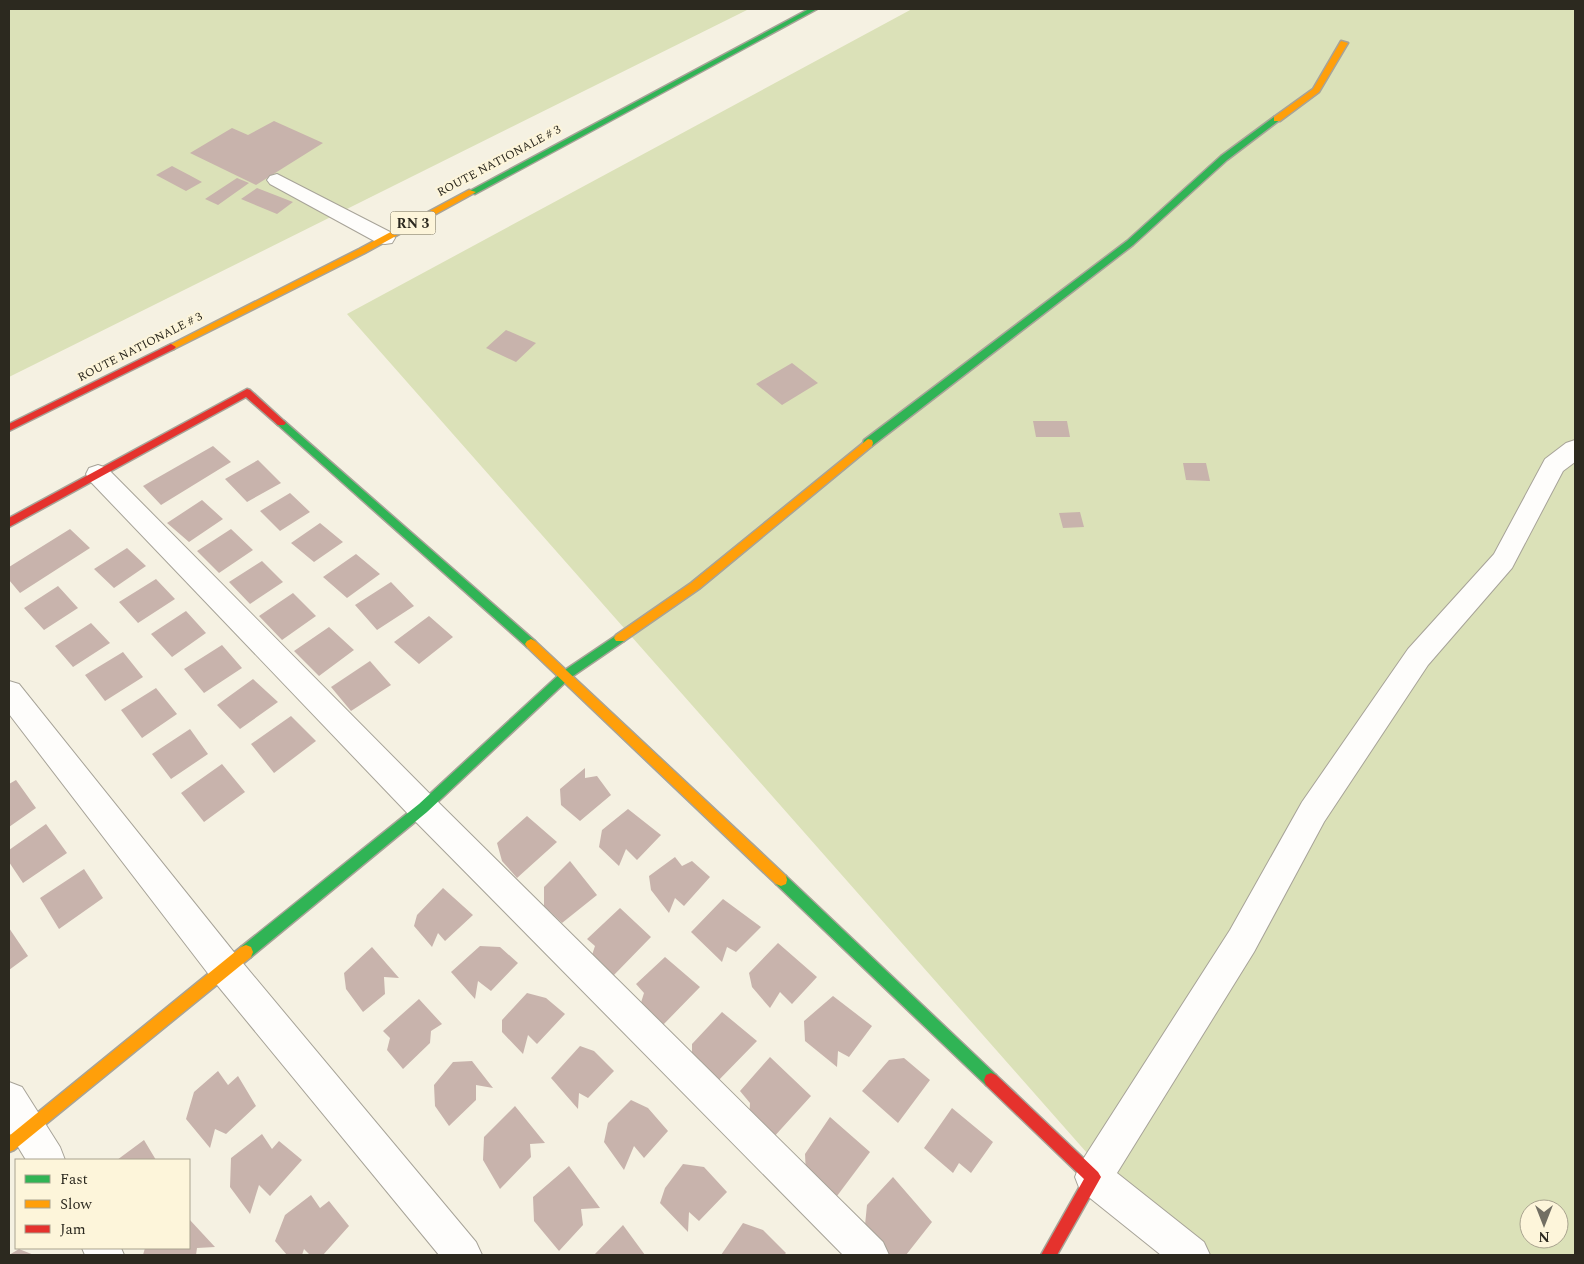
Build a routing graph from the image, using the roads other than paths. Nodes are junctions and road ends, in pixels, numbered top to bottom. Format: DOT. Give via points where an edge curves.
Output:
graph roads {
  1 [pos="814,9"];
  2 [pos="1344,43"];
  3 [pos="277,180"];
  4 [pos="385,238"];
  5 [pos="9,428"];
  6 [pos="1575,449"];
  7 [pos="98,474"];
  8 [pos="9,523"];
  9 [pos="566,675"];
  10 [pos="9,693"];
  11 [pos="423,808"];
  12 [pos="225,968"];
  13 [pos="9,1100"];
  14 [pos="18,1137"];
  15 [pos="46,1159"];
  16 [pos="1093,1177"];
  17 [pos="463,1255"];
  18 [pos="870,1255"];
  19 [pos="1049,1255"];
  20 [pos="1191,1255"];
  1 -- 4 [label="street, ROUTE NATIONALE # 3 / RN 3"];
  2 -- 9 [label="street" via="1316,90 1224,158 1130,243 860,450 695,586"];
  3 -- 4 [label="street"];
  4 -- 5 [label="street, ROUTE NATIONALE # 3 / RN 3"];
  6 -- 16 [label="street" via="1554,465 1504,561 1418,657 1313,812 1242,941"];
  7 -- 8 [label="street"];
  7 -- 9 [label="street" via="246,392"];
  7 -- 11 [label="street"];
  9 -- 11 [label="street"];
  9 -- 16 [label="street"];
  10 -- 12 [label="street"];
  11 -- 12 [label="street"];
  11 -- 18 [label="street"];
  12 -- 14 [label="street"];
  12 -- 17 [label="street"];
  13 -- 14 [label="street"];
  14 -- 15 [label="street"];
  16 -- 19 [label="street"];
  16 -- 20 [label="street"];
}
